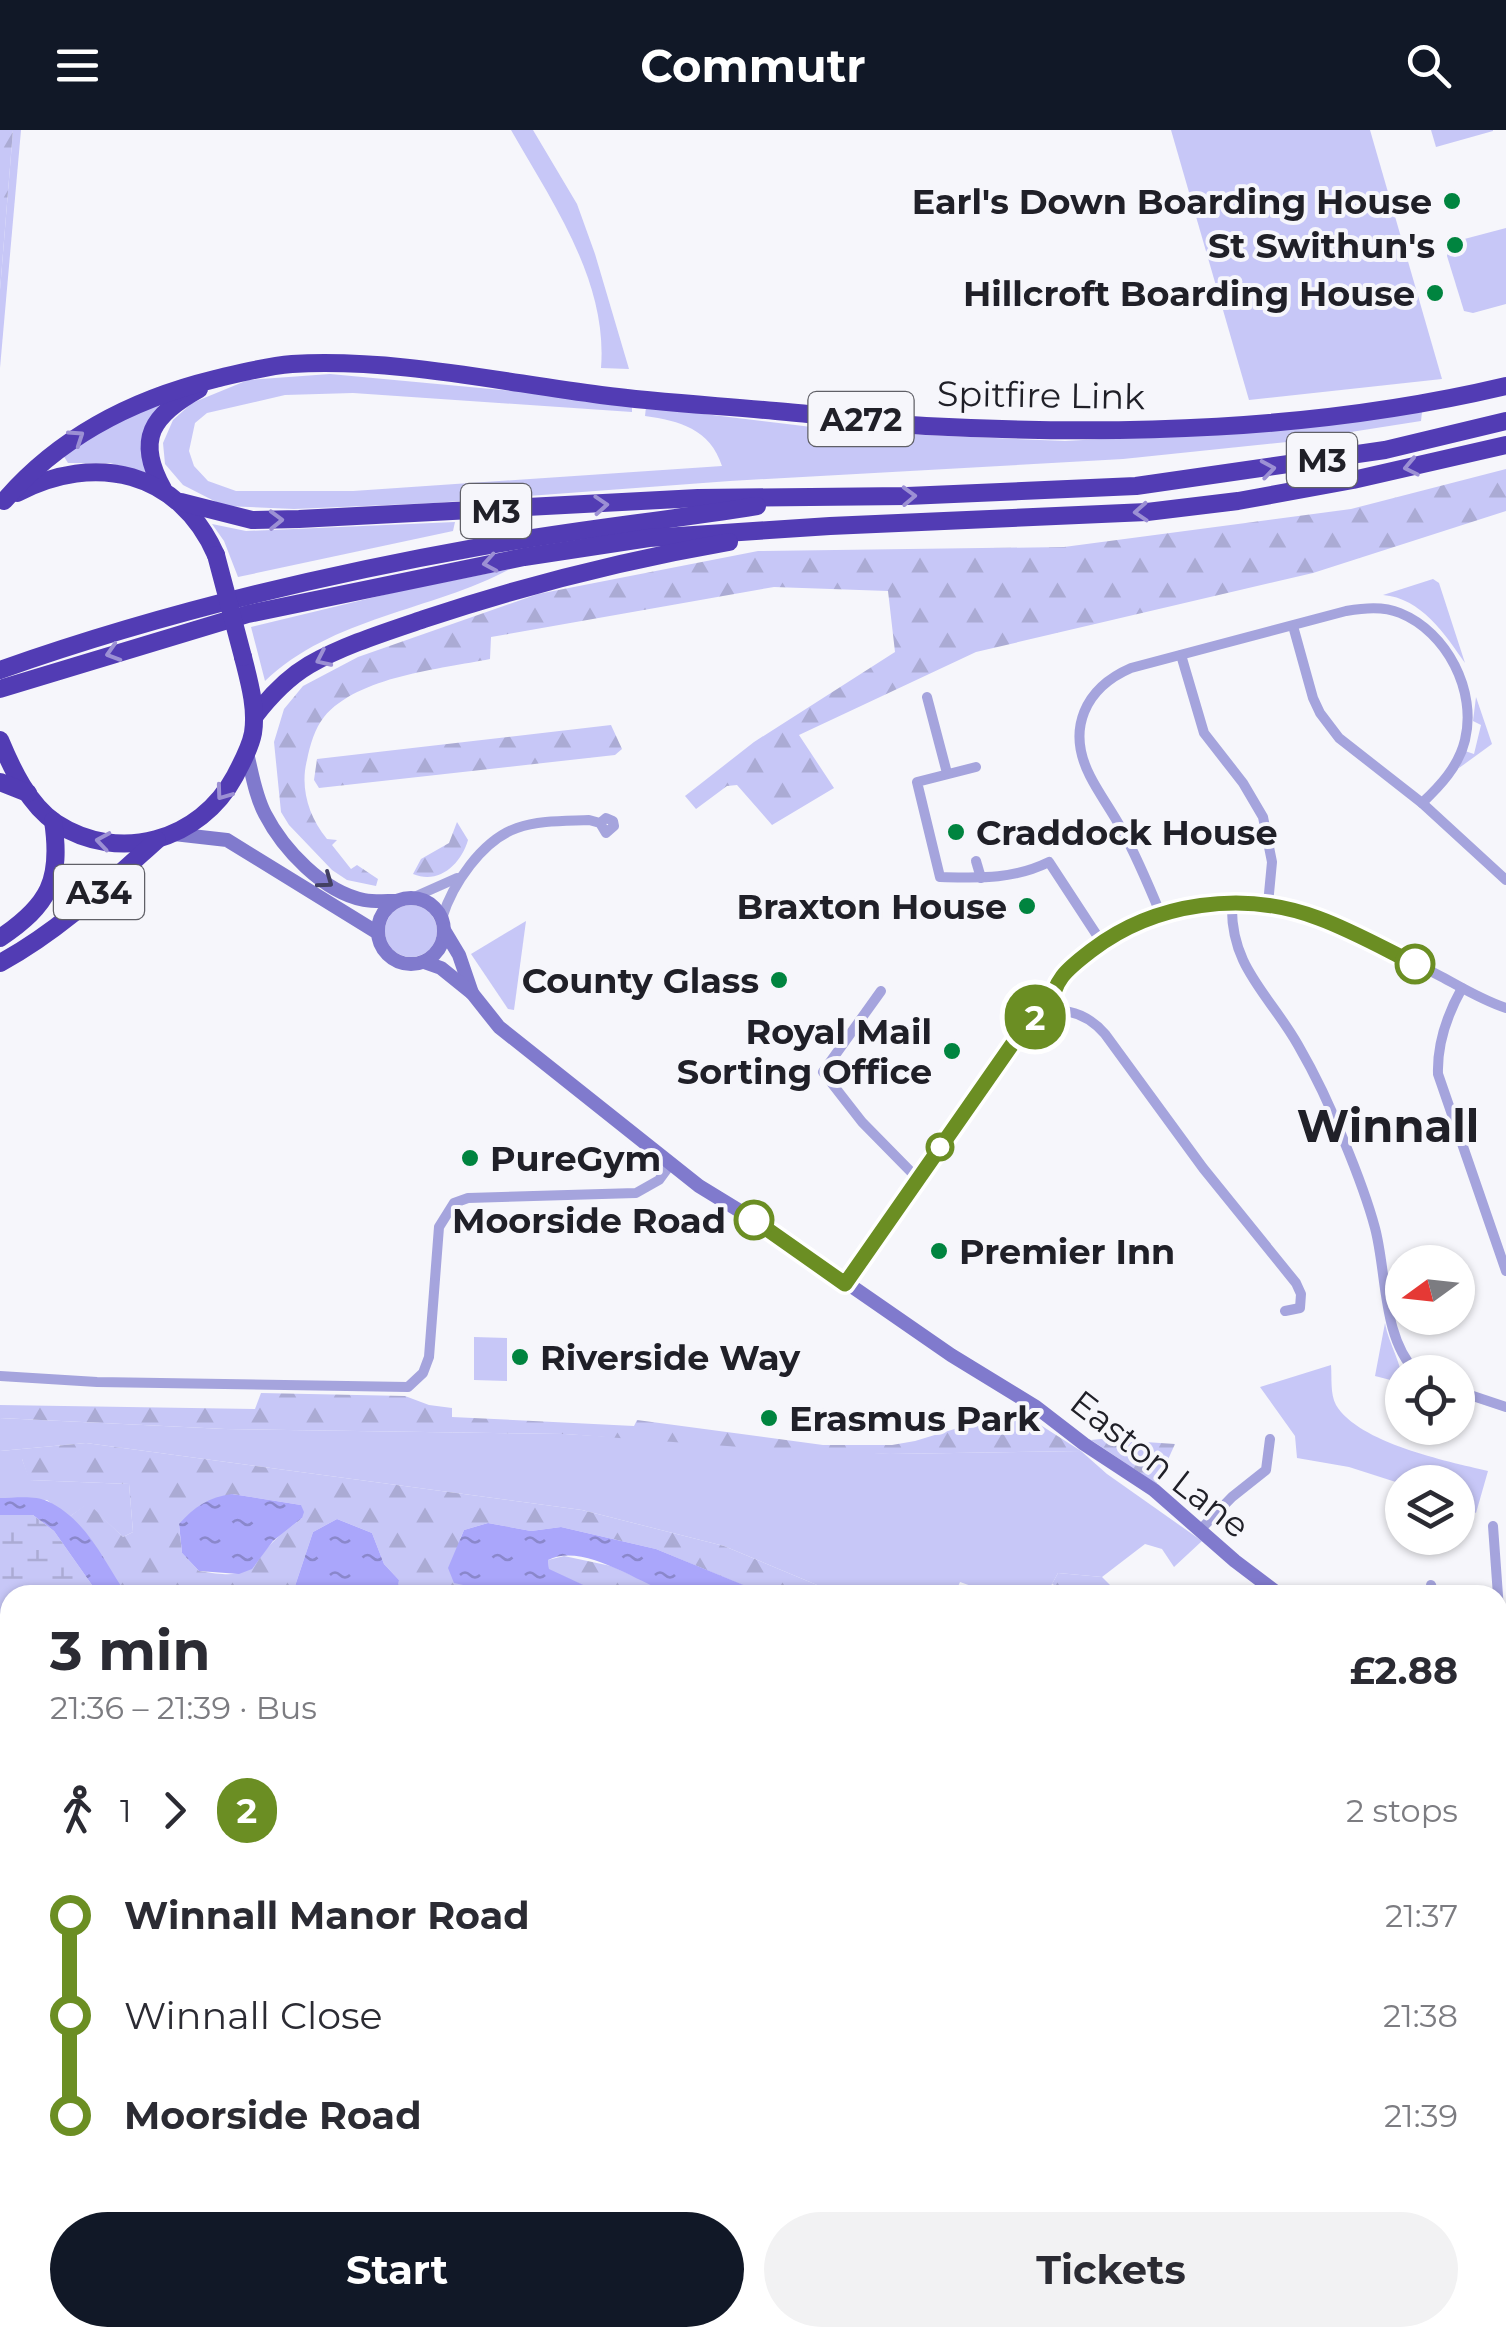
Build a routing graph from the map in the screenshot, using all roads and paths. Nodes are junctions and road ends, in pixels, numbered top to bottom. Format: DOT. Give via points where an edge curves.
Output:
graph roads {
  1 [pos="217,379"];
  2 [pos="1506,386"];
  3 [pos="1506,420"];
  4 [pos="1506,445"];
  5 [pos="163,489"];
  6 [pos="812,498"];
  7 [pos="181,502"];
  8 [pos="2,503"];
  9 [pos="830,526"];
  10 [pos="1292,626"];
  11 [pos="1180,655"];
  12 [pos="0,670"];
  13 [pos="0,690"];
  14 [pos="927,697"];
  15 [pos="254,717"];
  16 [pos="0,740"];
  17 [pos="247,753"];
  18 [pos="976,768"];
  19 [pos="947,773"];
  20 [pos="0,782"];
  21 [pos="28,794"];
  22 [pos="1422,803"];
  23 [pos="53,821"];
  24 [pos="600,823"];
  25 [pos="166,837"];
  26 [pos="976,861"];
  27 [pos="459,878"];
  28 [pos="981,878"];
  29 [pos="1506,880"];
  30 [pos="404,899"];
  31 [pos="1232,904"];
  32 [pos="1268,904"];
  33 [pos="1161,915"];
  34 [pos="443,924"];
  35 [pos="378,933"];
  36 [pos="0,938"];
  37 [pos="1102,942"];
  38 [pos="424,962"];
  39 [pos="0,964"];
  40 [pos="1462,988"];
  41 [pos="882,991"];
  42 [pos="472,993"];
  43 [pos="1506,1008"];
  44 [pos="1052,1010"];
  45 [pos="670,1165"];
  46 [pos="918,1179"];
  47 [pos="1506,1271"];
  48 [pos="845,1284"];
  49 [pos="1285,1312"];
  50 [pos="1402,1355"];
  51 [pos="0,1376"];
  52 [pos="1475,1397"];
  53 [pos="1506,1407"];
  54 [pos="1270,1439"];
  55 [pos="1494,1526"];
  56 [pos="1200,1530"];
  57 [pos="1268,1585"];
  58 [pos="1500,1585"];
  1 -- 2 [label="highway, Spitfire Link / A272" via="288,364 385,367 619,397 1039,432 1314,418"];
  1 -- 5 [label="highway, Spitfire Link / A272" via="167,410 150,433 151,464"];
  8 -- 1 [label="highway, Spitfire Link / A272, one-way" via="79,434 172,389"];
  6 -- 3 [label="highway, M3, one-way" via="1136,486 1385,450"];
  4 -- 9 [label="highway, M3, one-way" via="1238,501 1147,512"];
  5 -- 7 [label="highway"];
  5 -- 8 [label="highway" via="103,471 69,473"];
  7 -- 6 [label="highway, M3, one-way" via="268,520"];
  6 -- 12 [label="highway, M3" via="382,565 194,610"];
  7 -- 15 [label="highway, bridge" via="216,555"];
  9 -- 13 [label="highway, M3, one-way" via="649,538 432,574 248,614"];
  9 -- 15 [label="highway, M3, one-way" via="615,566 485,599 309,665"];
  10 -- 11 [label="street"];
  10 -- 22 [label="street" via="1313,698 1329,726"];
  10 -- 22 [label="street" via="1382,608 1422,626 1449,655 1467,698 1465,741 1449,773"];
  11 -- 32 [label="street" via="1204,733 1263,817 1272,862"];
  11 -- 33 [label="street" via="1099,685 1080,729 1089,774"];
  14 -- 19 [label="street"];
  15 -- 17 [label="highway"];
  16 -- 21 [label="highway"];
  17 -- 25 [label="highway, one-way" via="211,810"];
  17 -- 30 [label="street, one-way" via="264,813 299,858 345,894"];
  18 -- 19 [label="street"];
  19 -- 28 [label="street" via="917,782 940,877"];
  20 -- 21 [label="highway"];
  21 -- 23 [label="highway"];
  22 -- 29 [label="street"];
  25 -- 23 [label="highway, one-way" via="100,842"];
  23 -- 36 [label="highway, A34" via="50,892"];
  24 -- 27 [label="street" via="516,828"];
  25 -- 35 [label="street" via="226,840"];
  25 -- 39 [label="highway, A34" via="38,942"];
  26 -- 28 [label="street"];
  27 -- 30 [label="street"];
  27 -- 34 [label="street"];
  28 -- 37 [label="street" via="1014,876 1048,862"];
  30 -- 34 [label="street" via="433,906"];
  30 -- 35 [label="street" via="382,914"];
  31 -- 32 [label="street"];
  31 -- 33 [label="street"];
  31 -- 50 [label="street" via="1239,958 1297,1043 1344,1139 1375,1230"];
  32 -- 40 [label="street" via="1329,923"];
  33 -- 37 [label="street"];
  34 -- 38 [label="street" via="439,949"];
  34 -- 42 [label="street, Easton Lane"];
  35 -- 38 [label="street" via="397,962"];
  37 -- 44 [label="street" via="1058,979"];
  38 -- 42 [label="street, Easton Lane"];
  40 -- 43 [label="street"];
  40 -- 47 [label="street" via="1449,1012 1438,1074"];
  41 -- 46 [label="street" via="823,1072"];
  42 -- 45 [label="street, Easton Lane" via="499,1027"];
  44 -- 46 [label="street" via="1028,1023"];
  44 -- 49 [label="street" via="1094,1022 1134,1070 1296,1283 1300,1308"];
  45 -- 48 [label="street, Easton Lane"];
  45 -- 51 [label="street" via="636,1194 454,1203 439,1227 428,1364 408,1386"];
  46 -- 48 [label="street"];
  48 -- 56 [label="street, Easton Lane" via="1036,1406"];
  52 -- 53 [label="street"];
  54 -- 56 [label="street" via="1270,1473 1232,1497"];
  55 -- 58 [label="street"];
  56 -- 57 [label="street, Easton Lane"];
}
